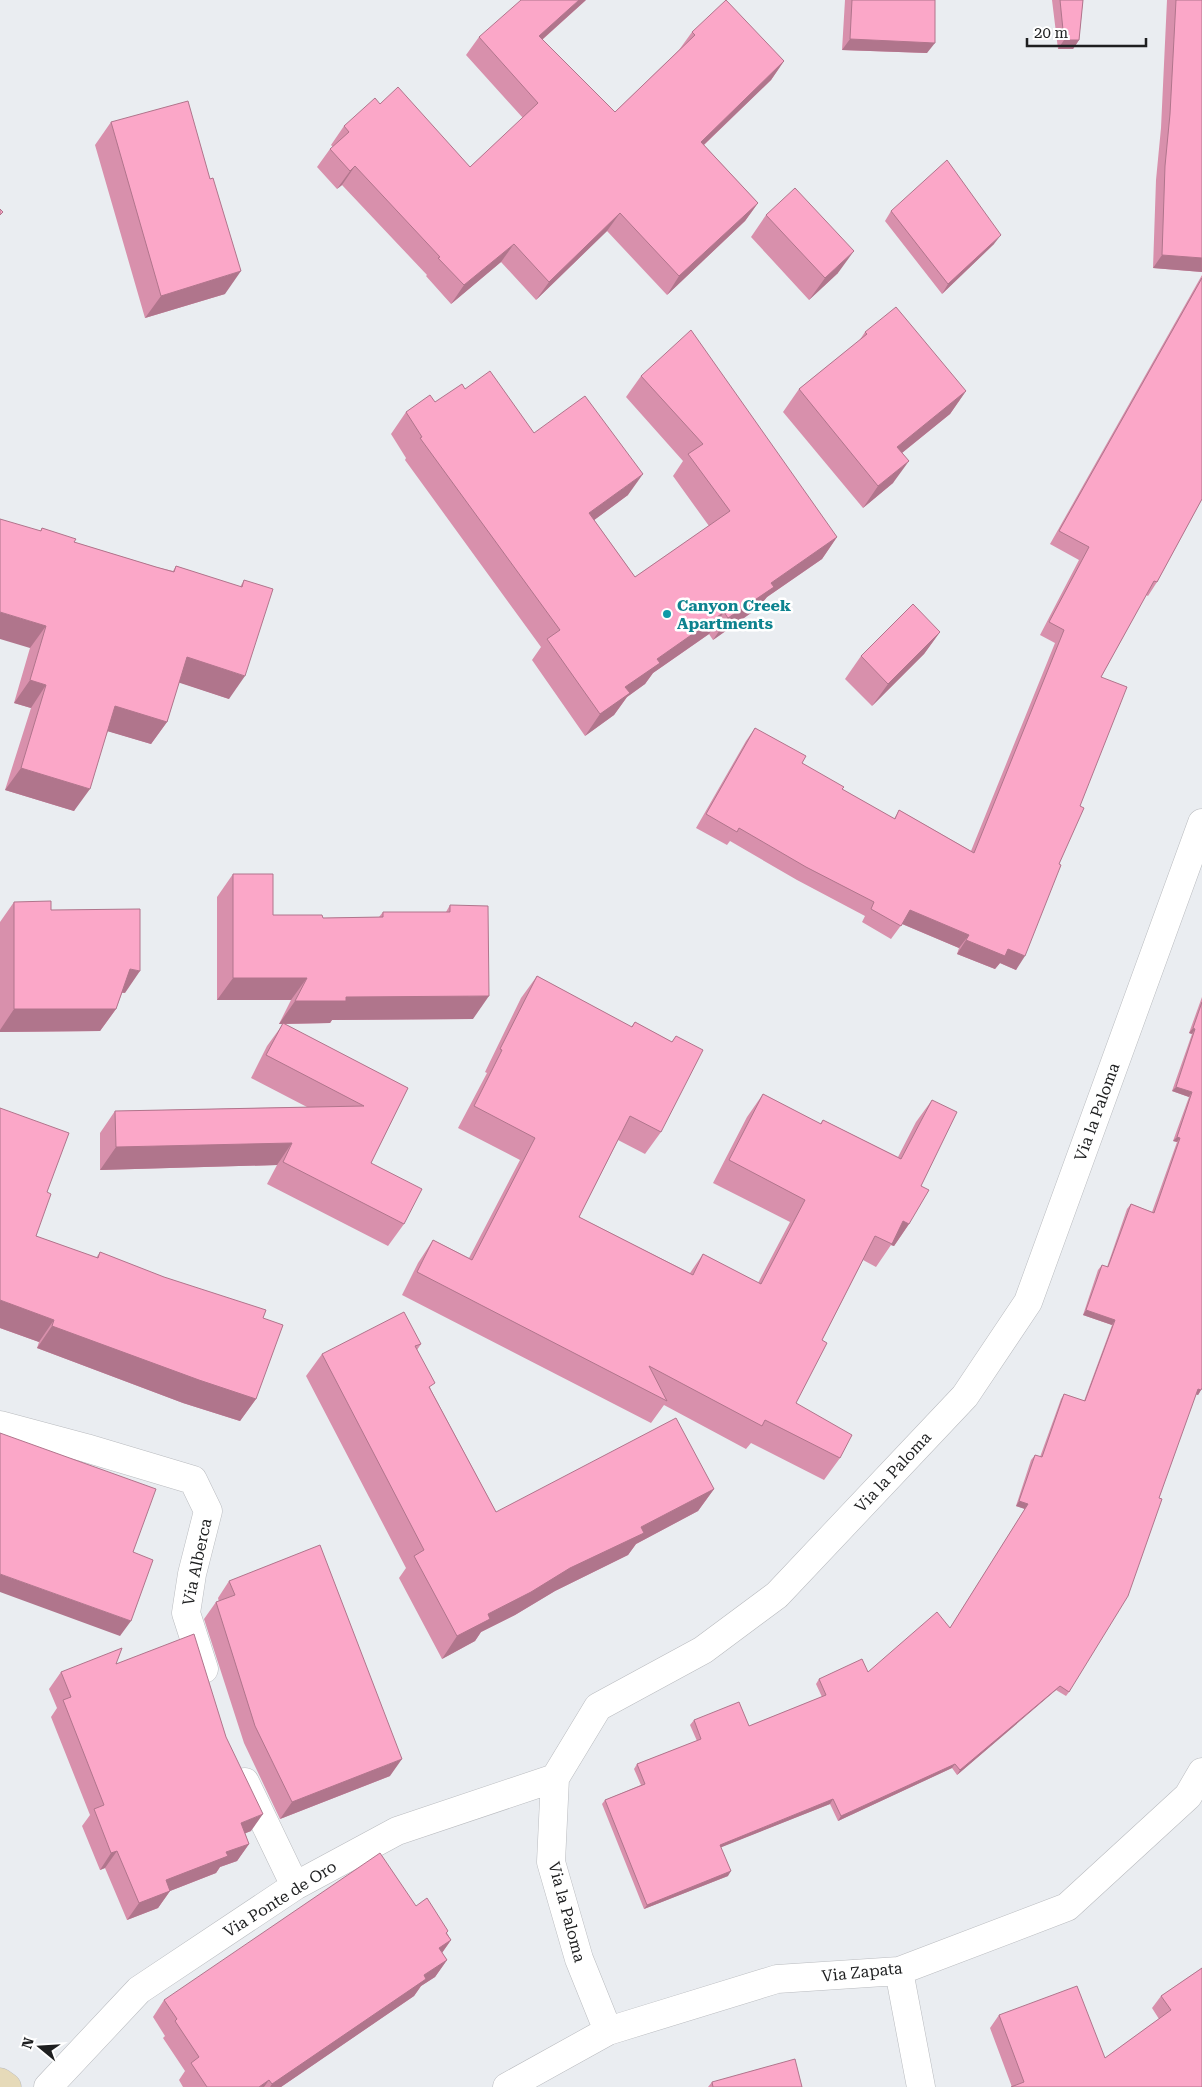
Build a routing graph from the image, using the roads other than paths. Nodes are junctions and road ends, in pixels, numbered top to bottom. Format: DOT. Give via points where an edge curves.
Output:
graph roads {
  1 [pos="1202,823"];
  2 [pos="0,1425"];
  3 [pos="212,1694"];
  4 [pos="233,1757"];
  5 [pos="1202,1772"];
  6 [pos="555,1778"];
  7 [pos="295,1886"];
  8 [pos="899,1971"];
  9 [pos="608,2031"];
  10 [pos="0,2082"];
  11 [pos="7,2087"];
  12 [pos="48,2087"];
  13 [pos="507,2087"];
  14 [pos="921,2087"];
  1 -- 6 [label="street, Via la Paloma" via="1028,1302 965,1396 778,1595 703,1650 598,1707"];
  2 -- 3 [label="street, Via Alberca" via="192,1480 208,1512 186,1613"];
  4 -- 7 [label="street"];
  5 -- 8 [label="street, Via Zapata" via="1188,1796 1067,1907"];
  6 -- 7 [label="street, Via Ponte de Oro" via="397,1831"];
  6 -- 9 [label="street, Via la Paloma" via="551,1862 579,1959"];
  7 -- 12 [label="street, Via Ponte de Oro" via="139,1990"];
  8 -- 9 [label="street, Via Zapata" via="777,1979"];
  8 -- 14 [label="street"];
  9 -- 13 [label="street, Via Zapata"];
  10 -- 11 [label="main road"];
}
